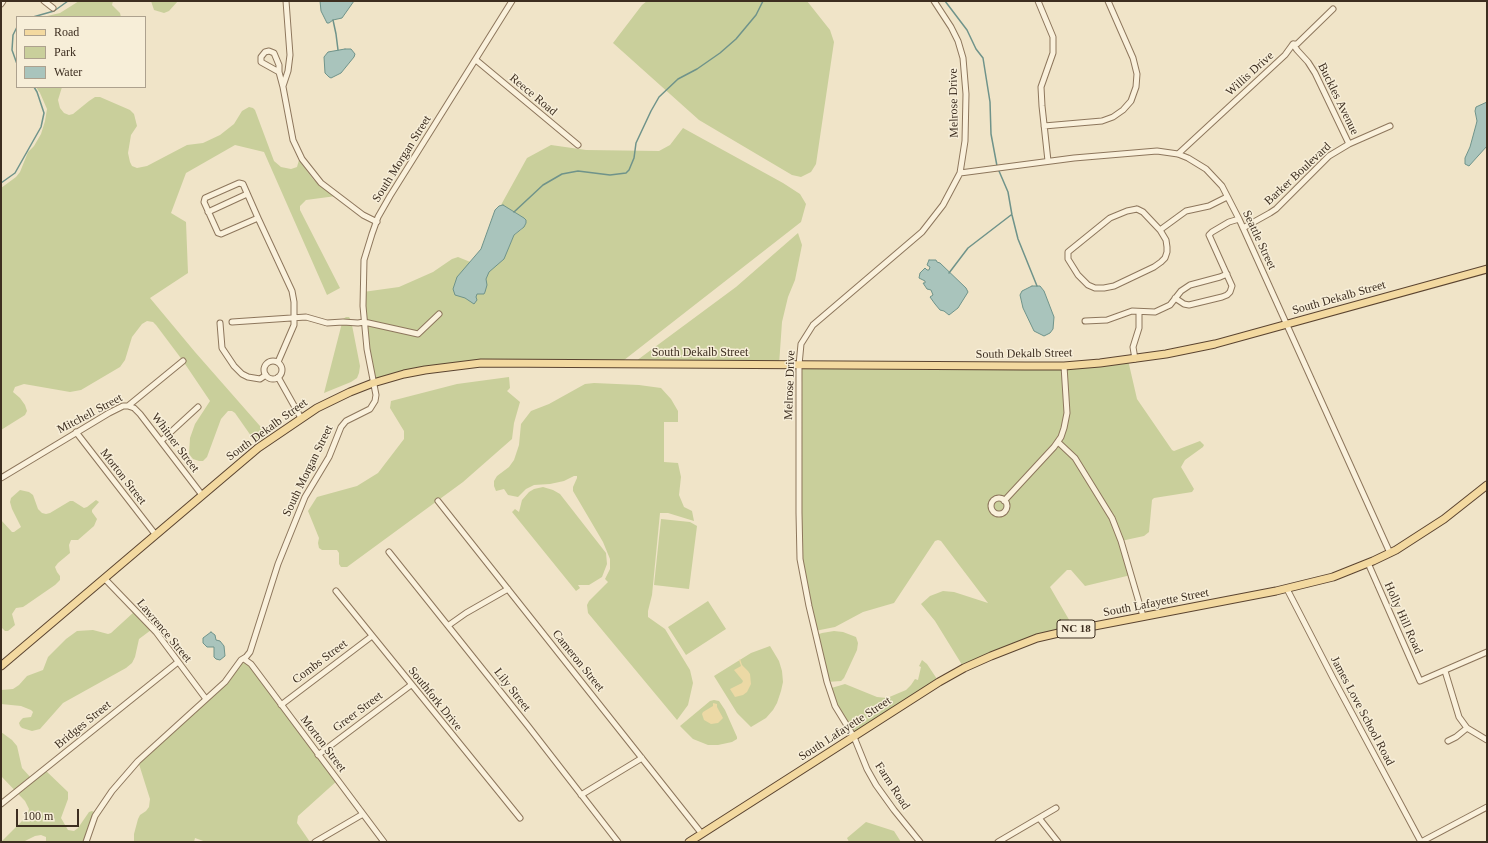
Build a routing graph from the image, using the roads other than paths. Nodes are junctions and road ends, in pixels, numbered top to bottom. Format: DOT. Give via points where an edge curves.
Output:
graph roads {
  1 [pos="3,1"];
  2 [pos="44,1"];
  3 [pos="286,1"];
  4 [pos="512,1"];
  5 [pos="934,1"];
  6 [pos="1038,1"];
  7 [pos="1108,1"];
  8 [pos="1,4"];
  9 [pos="53,8"];
  10 [pos="1333,9"];
  11 [pos="1294,44"];
  12 [pos="476,60"];
  13 [pos="279,72"];
  14 [pos="283,87"];
  15 [pos="1044,126"];
  16 [pos="1390,126"];
  17 [pos="1349,144"];
  18 [pos="578,145"];
  19 [pos="1178,154"];
  20 [pos="1048,161"];
  21 [pos="960,173"];
  22 [pos="247,194"];
  23 [pos="1227,197"];
  24 [pos="208,212"];
  25 [pos="258,218"];
  26 [pos="1239,219"];
  27 [pos="377,222"];
  28 [pos="1243,228"];
  29 [pos="1160,230"];
  30 [pos="1487,269"];
  31 [pos="1227,274"];
  32 [pos="1175,298"];
  33 [pos="1139,312"];
  34 [pos="439,314"];
  35 [pos="295,318"];
  36 [pos="1085,321"];
  37 [pos="232,322"];
  38 [pos="364,322"];
  39 [pos="220,323"];
  40 [pos="1286,324"];
  41 [pos="1135,359"];
  42 [pos="184,361"];
  43 [pos="278,362"];
  44 [pos="799,365"];
  45 [pos="1064,366"];
  46 [pos="266,375"];
  47 [pos="278,377"];
  48 [pos="373,383"];
  49 [pos="128,406"];
  50 [pos="198,407"];
  51 [pos="301,418"];
  52 [pos="76,432"];
  53 [pos="161,441"];
  54 [pos="1058,442"];
  55 [pos="1,478"];
  56 [pos="1487,485"];
  57 [pos="202,495"];
  58 [pos="438,501"];
  59 [pos="1004,501"];
  60 [pos="155,534"];
  61 [pos="389,552"];
  62 [pos="1390,553"];
  63 [pos="1368,564"];
  64 [pos="104,578"];
  65 [pos="508,589"];
  66 [pos="1287,589"];
  67 [pos="336,591"];
  68 [pos="1143,616"];
  69 [pos="448,625"];
  70 [pos="372,636"];
  71 [pos="1487,652"];
  72 [pos="244,659"];
  73 [pos="178,662"];
  74 [pos="1,666"];
  75 [pos="1445,671"];
  76 [pos="411,685"];
  77 [pos="206,699"];
  78 [pos="281,705"];
  79 [pos="1467,728"];
  80 [pos="854,737"];
  81 [pos="1486,737"];
  82 [pos="1448,741"];
  83 [pos="318,755"];
  84 [pos="642,758"];
  85 [pos="582,794"];
  86 [pos="1,804"];
  87 [pos="1487,807"];
  88 [pos="1056,808"];
  89 [pos="363,814"];
  90 [pos="520,818"];
  91 [pos="1039,818"];
  92 [pos="702,834"];
  93 [pos="86,842"];
  94 [pos="315,842"];
  95 [pos="384,842"];
  96 [pos="618,842"];
  97 [pos="689,842"];
  98 [pos="920,842"];
  99 [pos="998,842"];
  100 [pos="1058,842"];
  101 [pos="1421,842"];
  1 -- 8 [label="street"];
  2 -- 9 [label="street"];
  3 -- 14 [label="street" via="290,55"];
  4 -- 12 [label="street, South Morgan Street"];
  5 -- 21 [label="street, Melrose Drive" via="958,41 963,58 966,87 965,141"];
  6 -- 15 [label="street" via="1053,37 1053,53 1041,87"];
  7 -- 15 [label="street" via="1133,58 1137,74 1131,101 1113,117 1102,121"];
  10 -- 11 [label="street, Willis Drive" via="1297,44"];
  11 -- 17 [label="street, Buckles Avenue" via="1315,73"];
  11 -- 19 [label="street, Willis Drive"];
  12 -- 18 [label="street, Reece Road"];
  12 -- 27 [label="street, South Morgan Street" via="390,196"];
  13 -- 13 [label="street" via="261,62 265,52 269,50 274,53"];
  13 -- 14 [label="street"];
  14 -- 27 [label="street" via="293,140 302,159 321,183 363,215"];
  15 -- 20 [label="street"];
  16 -- 17 [label="street, Barker Boulevard"];
  17 -- 28 [label="street, Barker Boulevard" via="1329,156 1270,213"];
  19 -- 20 [label="street, Seattle Street" via="1137,152"];
  19 -- 23 [label="street, Seattle Street" via="1206,169 1222,186"];
  20 -- 21 [label="street, Seattle Street"];
  21 -- 44 [label="street, Melrose Drive" via="943,205 922,232 813,325 801,344"];
  22 -- 24 [label="street"];
  22 -- 24 [label="street" via="243,184 239,183 205,198"];
  22 -- 25 [label="street"];
  23 -- 26 [label="street, Seattle Street"];
  23 -- 29 [label="street" via="1209,206 1186,211"];
  24 -- 25 [label="street" via="218,233 221,234"];
  25 -- 35 [label="street" via="292,291"];
  26 -- 28 [label="street, Seattle Street"];
  26 -- 31 [label="street" via="1209,235"];
  27 -- 38 [label="street, South Morgan Street" via="364,260"];
  28 -- 40 [label="street, Seattle Street"];
  29 -- 29 [label="street" via="1143,212 1127,211 1110,218 1076,244 1068,252 1068,259 1088,285 1096,288 1114,286 1161,262 1167,247"];
  30 -- 40 [label="main road, South Dekalb Street"];
  31 -- 32 [label="street" via="1190,284"];
  31 -- 32 [label="street" via="1232,286 1227,295 1189,305"];
  32 -- 33 [label="street" via="1170,305 1155,312"];
  33 -- 36 [label="street" via="1132,311 1107,320"];
  33 -- 41 [label="street" via="1139,328 1133,347"];
  34 -- 38 [label="street" via="418,334"];
  35 -- 37 [label="street"];
  35 -- 38 [label="street" via="306,317 327,323"];
  35 -- 43 [label="street"];
  38 -- 48 [label="street, South Morgan Street"];
  39 -- 46 [label="street" via="222,348 234,366 248,377 260,379"];
  40 -- 41 [label="main road, South Dekalb Street" via="1215,344"];
  40 -- 62 [label="street, Seattle Street"];
  41 -- 45 [label="main road, South Dekalb Street"];
  42 -- 49 [label="street, Mitchell Street"];
  43 -- 46 [label="street" via="271,361 266,364"];
  43 -- 47 [label="street" via="282,371"];
  44 -- 45 [label="main road, South Dekalb Street"];
  44 -- 48 [label="main road, South Dekalb Street" via="481,363 425,370"];
  44 -- 80 [label="street, Melrose Drive" via="800,559 828,688 835,706"];
  45 -- 54 [label="street" via="1067,413"];
  46 -- 47 [label="street" via="271,378"];
  47 -- 51 [label="street"];
  48 -- 51 [label="main road, South Dekalb Street" via="333,400"];
  48 -- 72 [label="street, South Morgan Street" via="376,395 373,406 346,421 341,427 329,457 300,508 278,564 250,652"];
  49 -- 52 [label="street, Mitchell Street" via="116,409"];
  49 -- 53 [label="street, Whitner Street" via="140,414"];
  50 -- 53 [label="street"];
  51 -- 57 [label="main road, South Dekalb Street" via="258,448"];
  52 -- 55 [label="street, Mitchell Street"];
  52 -- 60 [label="street, Morton Street"];
  53 -- 57 [label="street, Whitner Street"];
  54 -- 59 [label="street"];
  54 -- 68 [label="street" via="1075,458 1112,518"];
  56 -- 62 [label="main road, South Lafayette Street / NC 18" via="1444,519"];
  57 -- 60 [label="main road, South Dekalb Street"];
  58 -- 65 [label="street, Cameron Street"];
  60 -- 64 [label="main road, South Dekalb Street"];
  61 -- 69 [label="street, Lily Street"];
  62 -- 63 [label="main road, South Lafayette Street / NC 18"];
  63 -- 66 [label="main road, South Lafayette Street / NC 18" via="1333,577"];
  63 -- 75 [label="street, Holly Hill Road" via="1420,681"];
  64 -- 73 [label="street, Lawrence Street" via="156,632"];
  64 -- 74 [label="main road, South Dekalb Street"];
  65 -- 69 [label="street"];
  65 -- 84 [label="street, Cameron Street"];
  66 -- 68 [label="main road, South Lafayette Street / NC 18"];
  66 -- 101 [label="street, James Love School Road"];
  67 -- 70 [label="street, Southfork Drive"];
  68 -- 80 [label="main road, South Lafayette Street / NC 18" via="1037,638 991,656 939,682"];
  69 -- 85 [label="street, Lily Street"];
  70 -- 76 [label="street, Southfork Drive"];
  70 -- 78 [label="street, Combs Street"];
  71 -- 75 [label="street"];
  72 -- 77 [label="street, South Morgan Street" via="225,682"];
  72 -- 78 [label="street, Morton Street" via="251,664"];
  73 -- 77 [label="street, Lawrence Street"];
  73 -- 86 [label="street, Bridges Street"];
  75 -- 79 [label="street" via="1459,717"];
  76 -- 83 [label="street, Greer Street"];
  76 -- 90 [label="street, Southfork Drive"];
  77 -- 93 [label="street, South Morgan Street" via="138,761 112,791 95,816"];
  78 -- 83 [label="street, Morton Street"];
  79 -- 81 [label="street"];
  79 -- 82 [label="street"];
  80 -- 92 [label="main road, South Lafayette Street / NC 18"];
  80 -- 98 [label="street, Farm Road" via="876,785"];
  83 -- 89 [label="street, Morton Street"];
  84 -- 85 [label="street"];
  84 -- 92 [label="street, Cameron Street"];
  85 -- 96 [label="street, Lily Street"];
  87 -- 101 [label="street"];
  88 -- 91 [label="street"];
  89 -- 94 [label="street"];
  89 -- 95 [label="street, Morton Street"];
  91 -- 99 [label="street"];
  91 -- 100 [label="street"];
  92 -- 97 [label="main road, South Lafayette Street / NC 18"];
}
